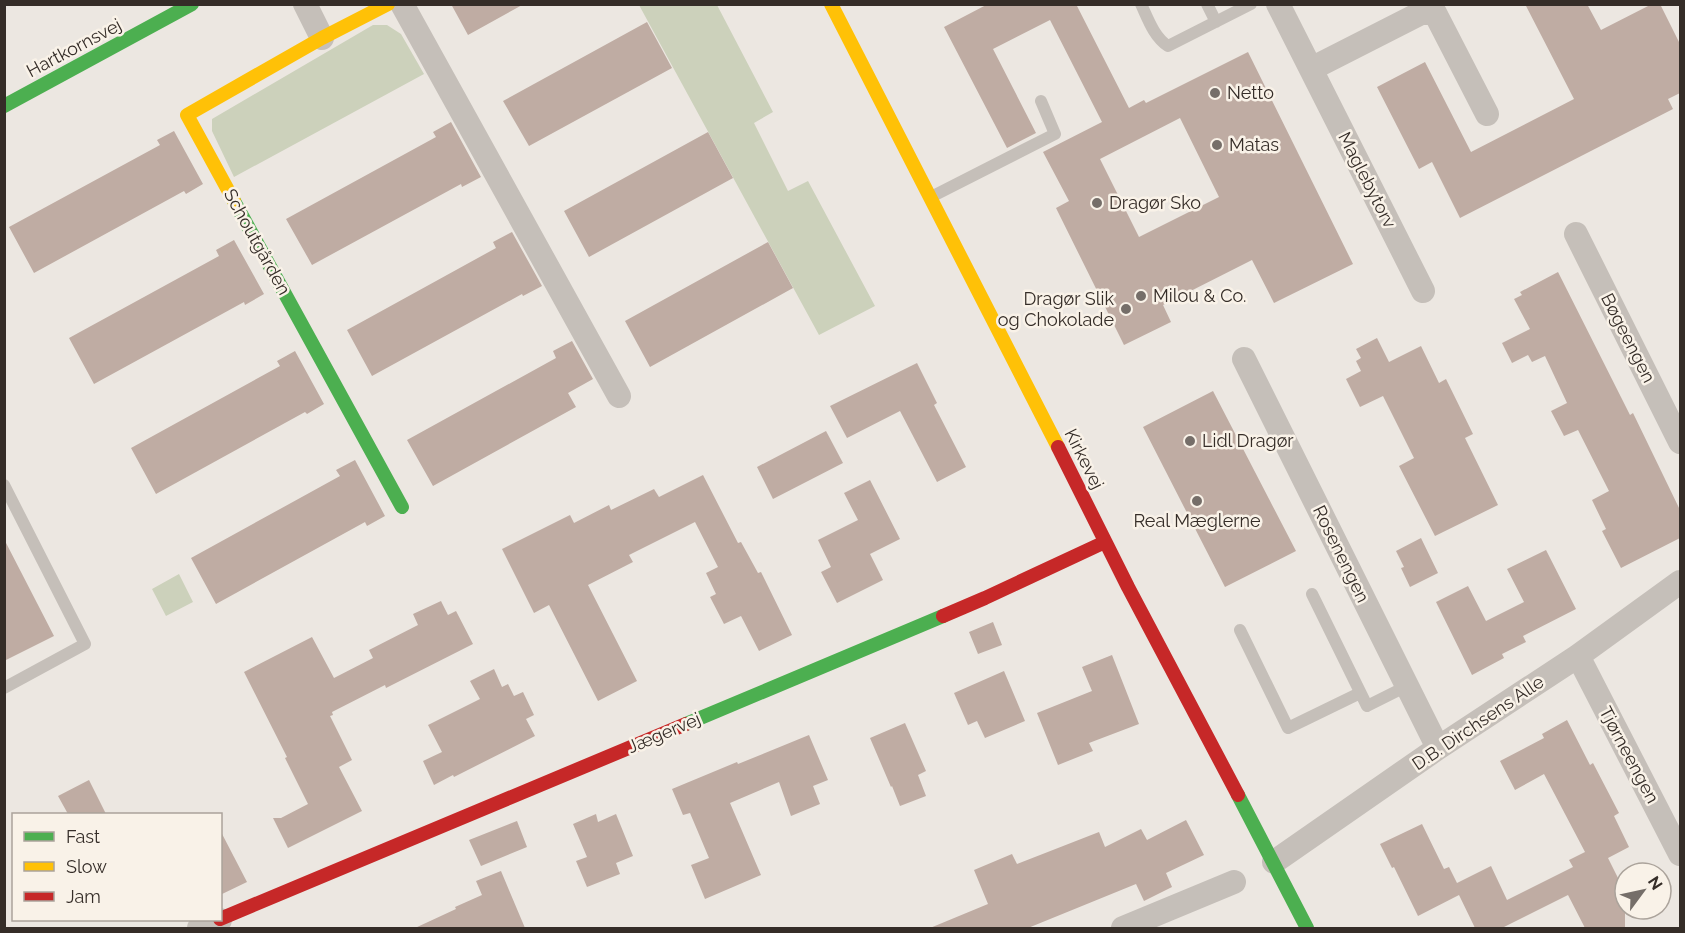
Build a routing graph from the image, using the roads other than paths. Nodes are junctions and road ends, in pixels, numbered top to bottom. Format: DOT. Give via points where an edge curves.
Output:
graph roads {
  1 [pos="192,4"];
  2 [pos="305,4"];
  3 [pos="388,4"];
  4 [pos="402,4"];
  5 [pos="831,4"];
  6 [pos="1141,4"];
  7 [pos="1207,4"];
  8 [pos="1251,4"];
  9 [pos="1278,4"];
  10 [pos="1216,22"];
  11 [pos="322,38"];
  12 [pos="1311,69"];
  13 [pos="1041,101"];
  14 [pos="4,106"];
  15 [pos="1486,114"];
  16 [pos="930,197"];
  17 [pos="1576,234"];
  18 [pos="1423,291"];
  19 [pos="1244,359"];
  20 [pos="619,396"];
  21 [pos="1680,442"];
  22 [pos="4,485"];
  23 [pos="402,507"];
  24 [pos="1105,542"];
  25 [pos="1680,582"];
  26 [pos="1312,594"];
  27 [pos="1240,630"];
  28 [pos="1578,656"];
  29 [pos="1407,686"];
  30 [pos="4,688"];
  31 [pos="1360,693"];
  32 [pos="1438,748"];
  33 [pos="1680,854"];
  34 [pos="1274,862"];
  35 [pos="1234,882"];
  36 [pos="222,918"];
  37 [pos="215,921"];
  38 [pos="199,928"];
  39 [pos="1124,928"];
  40 [pos="1307,928"];
  1 -- 14 [label="street, Hartkornsvej"];
  2 -- 11 [label="street"];
  3 -- 11 [label="street, Schoutgården"];
  4 -- 20 [label="street"];
  5 -- 16 [label="street, Kirkevej"];
  6 -- 10 [label="lane" via="1161,42 1168,46"];
  7 -- 10 [label="lane"];
  8 -- 10 [label="lane"];
  9 -- 12 [label="street, Maglebytorv"];
  11 -- 23 [label="street, Schoutgården" via="187,116"];
  12 -- 15 [label="street" via="1421,13 1435,13"];
  12 -- 18 [label="street, Maglebytorv"];
  13 -- 16 [label="lane" via="1055,134"];
  16 -- 24 [label="street, Kirkevej"];
  17 -- 21 [label="street, Bøgeengen"];
  19 -- 29 [label="street, Rosenengen"];
  22 -- 30 [label="lane" via="85,644"];
  24 -- 34 [label="street, Kirkevej"];
  24 -- 36 [label="street, Jægervej" via="985,598"];
  25 -- 28 [label="street, D.B. Dirchsens Alle"];
  26 -- 31 [label="lane"];
  27 -- 31 [label="lane" via="1288,728"];
  28 -- 32 [label="street, D.B. Dirchsens Alle"];
  28 -- 33 [label="street, Tjørneengen"];
  29 -- 31 [label="lane" via="1367,706"];
  29 -- 32 [label="street, Rosenengen"];
  32 -- 34 [label="street, D.B. Dirchsens Alle"];
  34 -- 40 [label="street, Kirkevej"];
  35 -- 39 [label="street"];
  37 -- 38 [label="street, Jægervej"];
}
